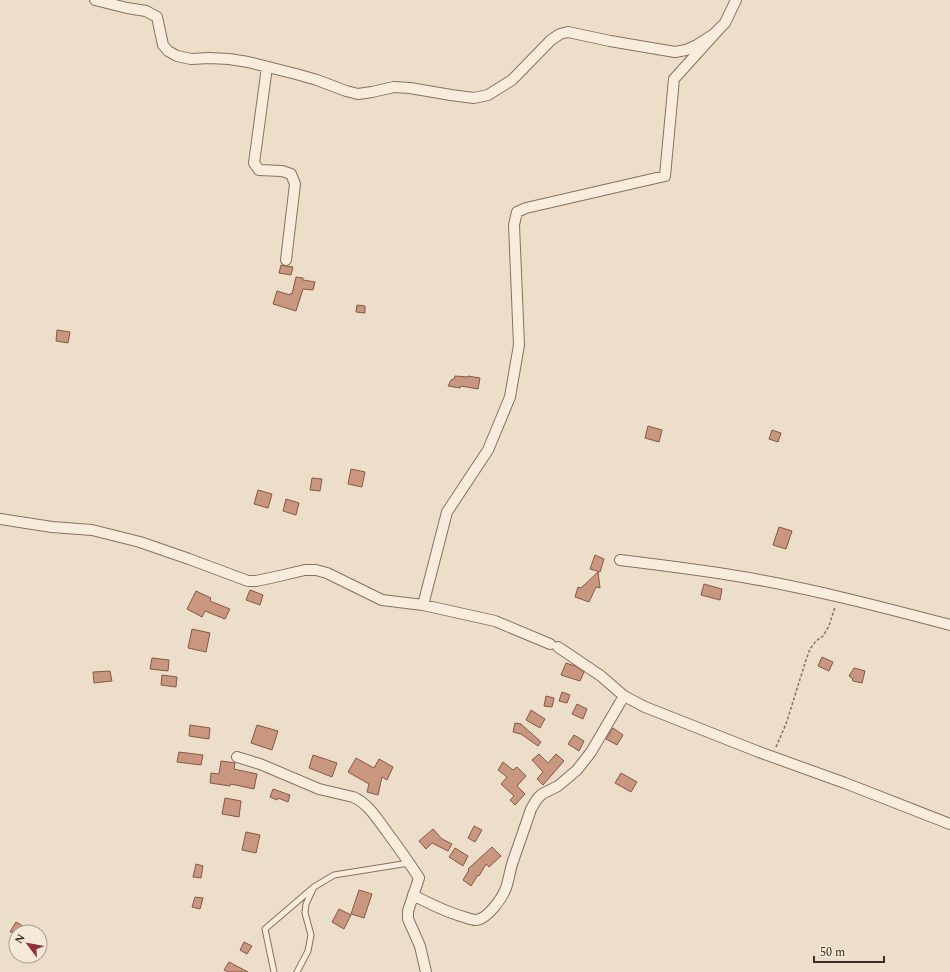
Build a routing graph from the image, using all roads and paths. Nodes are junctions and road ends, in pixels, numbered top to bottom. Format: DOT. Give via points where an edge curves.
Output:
graph roads {
  1 [pos="95,0"];
  2 [pos="736,0"];
  3 [pos="720,28"];
  4 [pos="267,67"];
  5 [pos="286,260"];
  6 [pos="0,519"];
  7 [pos="620,560"];
  8 [pos="838,597"];
  9 [pos="423,605"];
  10 [pos="950,625"];
  11 [pos="624,696"];
  12 [pos="237,757"];
  13 [pos="777,759"];
  14 [pos="950,824"];
  15 [pos="409,863"];
  16 [pos="314,887"];
  17 [pos="414,895"];
  18 [pos="274,972"];
  19 [pos="297,972"];
  20 [pos="426,972"];
  1 -- 4 [label="street" via="146,11 157,17 163,45 177,56 192,59 229,59"];
  2 -- 3 [label="street"];
  3 -- 4 [label="street" via="697,46 675,52 568,32 560,34 512,80 488,95 474,98 394,87 358,94"];
  3 -- 9 [label="street" via="674,79 665,176 517,212 514,225 519,345 510,397 488,450 447,512"];
  4 -- 5 [label="street" via="254,163 258,170 291,174 295,184"];
  6 -- 9 [label="street" via="92,530 140,542 248,581 316,570 382,600"];
  7 -- 8 [label="street" via="742,577"];
  8 -- 10 [label="street"];
  8 -- 13 [label="path" via="829,626 812,646 806,660 776,747"];
  9 -- 11 [label="street" via="495,621 554,645 601,676"];
  11 -- 13 [label="street" via="645,707"];
  11 -- 17 [label="street" via="591,752 577,770 558,786 537,798 505,889 501,898 484,918 475,920 444,911"];
  12 -- 15 [label="street" via="319,788 353,796 363,802"];
  13 -- 14 [label="street"];
  15 -- 16 [label="lane" via="334,875"];
  15 -- 17 [label="street" via="419,878"];
  16 -- 18 [label="lane" via="266,929"];
  16 -- 19 [label="lane" via="306,904 311,935 308,951"];
  17 -- 20 [label="street" via="408,919 420,946"];
}
